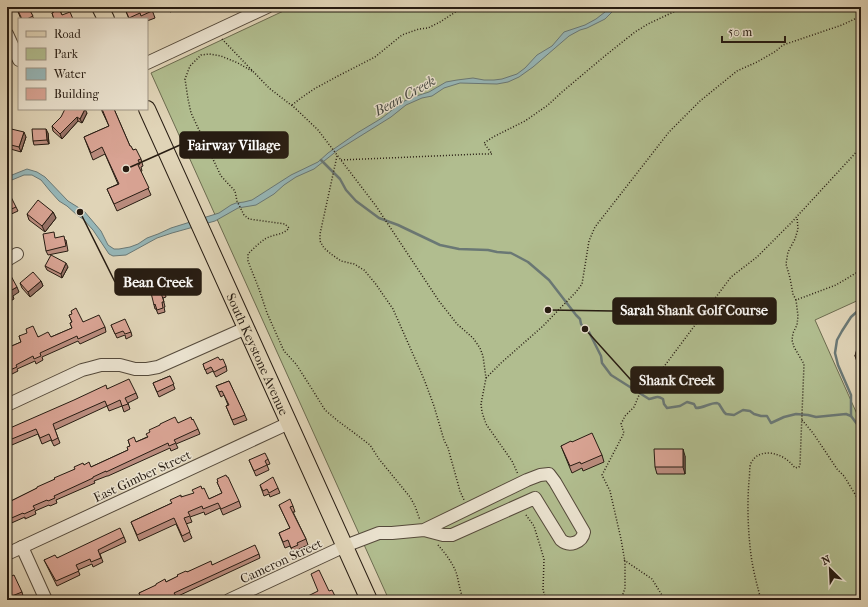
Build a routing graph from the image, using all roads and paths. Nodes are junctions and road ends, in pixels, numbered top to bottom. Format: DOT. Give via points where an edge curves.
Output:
graph roads {
  1 [pos="100,7"];
  2 [pos="267,7"];
  3 [pos="467,7"];
  4 [pos="684,7"];
  5 [pos="861,16"];
  6 [pos="106,18"];
  7 [pos="7,34"];
  8 [pos="220,36"];
  9 [pos="18,58"];
  10 [pos="148,63"];
  11 [pos="252,71"];
  12 [pos="292,105"];
  13 [pos="147,110"];
  14 [pos="861,148"];
  15 [pos="338,156"];
  16 [pos="341,160"];
  17 [pos="797,216"];
  18 [pos="861,270"];
  19 [pos="796,300"];
  20 [pos="246,328"];
  21 [pos="486,378"];
  22 [pos="7,405"];
  23 [pos="802,420"];
  24 [pos="289,423"];
  25 [pos="522,477"];
  26 [pos="535,498"];
  27 [pos="465,504"];
  28 [pos="861,504"];
  29 [pos="526,515"];
  30 [pos="423,526"];
  31 [pos="438,545"];
  32 [pos="345,546"];
  33 [pos="22,547"];
  34 [pos="7,554"];
  35 [pos="624,560"];
  36 [pos="46,600"];
  37 [pos="229,600"];
  38 [pos="369,600"];
  39 [pos="464,600"];
  40 [pos="546,600"];
  41 [pos="621,600"];
  42 [pos="665,600"];
  43 [pos="761,600"];
  1 -- 6 [label="main road"];
  2 -- 10 [label="street"];
  3 -- 12 [label="path" via="428,28 418,28 402,35 375,57 314,89"];
  4 -- 16 [label="path" via="635,32 548,105 525,121 484,143 492,154"];
  5 -- 21 [label="path" via="783,45 757,62 737,71 700,101 669,132 595,227 589,241 582,284 543,326"];
  7 -- 9 [label="street"];
  8 -- 11 [label="path"];
  11 -- 12 [label="path"];
  11 -- 30 [label="path" via="221,56 209,54 201,55 195,60 185,79 191,112 221,176 235,191 244,215 249,219 285,224 289,228 286,232 265,239 248,254 248,261 260,289 266,313 284,351 296,364 325,410 370,446 410,497"];
  12 -- 15 [label="path" via="318,130"];
  13 -- 20 [label="main road, South Keystone Avenue"];
  14 -- 17 [label="path"];
  15 -- 16 [label="path"];
  15 -- 27 [label="path" via="320,241 324,248 341,261 364,270 393,309 434,406"];
  16 -- 21 [label="path" via="381,214 439,301 457,324 474,338 483,356"];
  17 -- 19 [label="path" via="798,229 786,264"];
  17 -- 35 [label="path" via="757,257 731,277 660,372 642,388 634,407 625,416 621,424 624,433 602,474 610,490"];
  18 -- 19 [label="path" via="836,285"];
  19 -- 23 [label="path" via="798,325 792,340 804,364"];
  20 -- 22 [label="street" via="154,368 135,369 100,365 86,369"];
  20 -- 24 [label="main road, South Keystone Avenue"];
  21 -- 25 [label="path" via="481,404 486,424"];
  23 -- 28 [label="path" via="844,476"];
  23 -- 43 [label="path" via="799,467 795,468 785,458 772,453 756,456 751,463 748,493 749,529 751,555"];
  24 -- 32 [label="main road, South Keystone Avenue"];
  24 -- 33 [label="street, East Gimber Street"];
  25 -- 26 [label="street"];
  25 -- 26 [label="street" via="549,474 581,525 583,536 570,544 561,540"];
  25 -- 30 [label="street"];
  26 -- 30 [label="street" via="452,535 443,535"];
  29 -- 40 [label="path" via="534,526 544,559 543,590"];
  30 -- 32 [label="street, Cameron Street" via="392,533 379,533"];
  31 -- 39 [label="path" via="456,572"];
  32 -- 37 [label="street, Cameron Street"];
  32 -- 38 [label="main road, South Keystone Avenue"];
  33 -- 34 [label="street, East Gimber Street"];
  33 -- 36 [label="street"];
  35 -- 41 [label="path" via="624,588"];
  35 -- 42 [label="path" via="652,579"];
}
